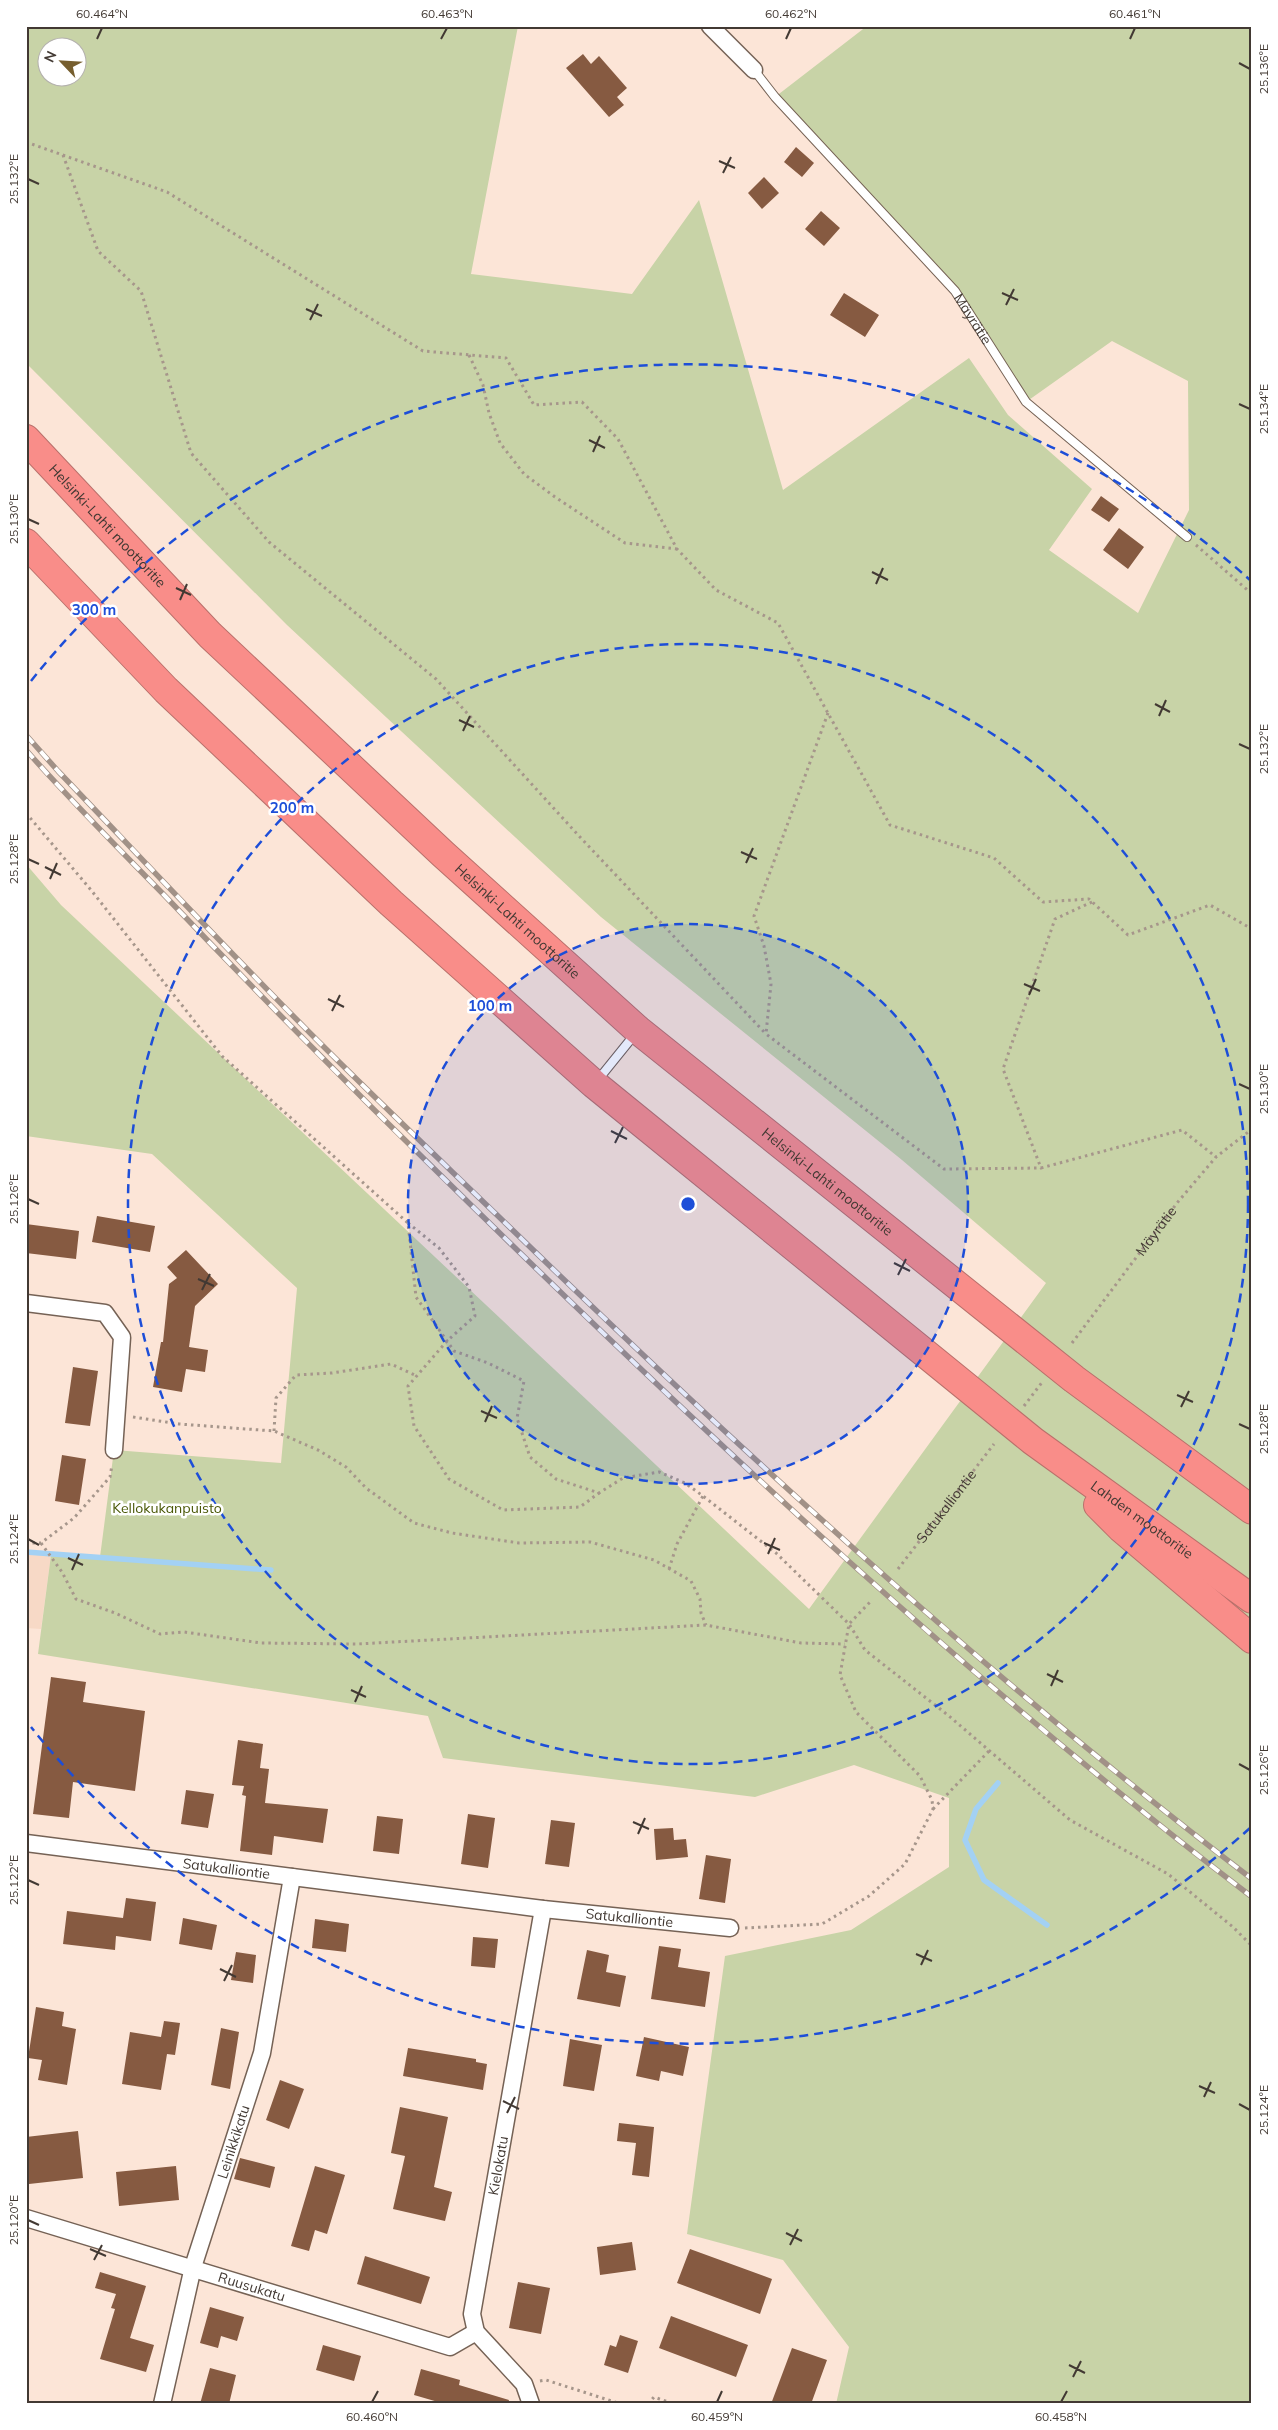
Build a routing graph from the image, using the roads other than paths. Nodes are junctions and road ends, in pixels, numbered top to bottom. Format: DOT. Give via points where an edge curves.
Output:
graph roads {
  1 [pos="710,26"];
  2 [pos="754,70"];
  3 [pos="26,439"];
  4 [pos="1187,537"];
  5 [pos="26,543"];
  6 [pos="638,1030"];
  7 [pos="594,1084"];
  8 [pos="26,1303"];
  9 [pos="1033,1441"];
  10 [pos="114,1450"];
  11 [pos="1252,1510"];
  12 [pos="1252,1599"];
  13 [pos="1252,1638"];
  14 [pos="26,1842"];
  15 [pos="292,1877"];
  16 [pos="543,1909"];
  17 [pos="730,1928"];
  18 [pos="26,2218"];
  19 [pos="193,2267"];
  20 [pos="476,2332"];
  21 [pos="162,2404"];
  22 [pos="531,2404"];
  1 -- 2 [label="street, Mäyrätie"];
  2 -- 4 [label="lane, Mäyrätie" via="775,97 955,291 1026,402"];
  3 -- 6 [label="highway, Helsinki-Lahti moottoritie" via="210,635 443,854"];
  5 -- 7 [label="highway" via="166,690 391,904"];
  6 -- 7 [label="lane"];
  6 -- 11 [label="highway, Helsinki-Lahti moottoritie" via="1047,1367"];
  7 -- 9 [label="highway"];
  8 -- 10 [label="street" via="106,1313 122,1337"];
  9 -- 12 [label="highway, Lahden moottoritie"];
  9 -- 13 [label="highway" via="1121,1528"];
  14 -- 15 [label="street, Satukalliontie"];
  15 -- 16 [label="street, Satukalliontie"];
  15 -- 19 [label="street, Leinikkikatu" via="262,2053"];
  16 -- 17 [label="street, Satukalliontie"];
  16 -- 20 [label="street, Kielokatu" via="472,2314"];
  18 -- 19 [label="street, Ruusukatu"];
  19 -- 20 [label="street, Ruusukatu" via="450,2347"];
  19 -- 21 [label="street, Leinikkikatu"];
  20 -- 22 [label="street" via="524,2384"];
}
